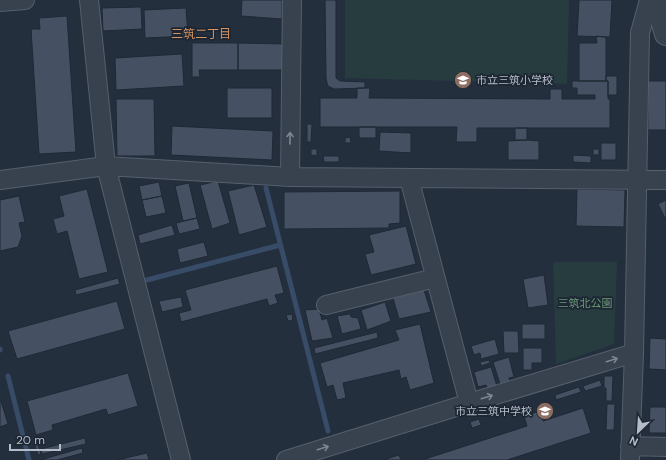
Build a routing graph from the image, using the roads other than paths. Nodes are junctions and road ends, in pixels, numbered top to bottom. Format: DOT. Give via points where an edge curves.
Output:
graph roads {
  1 [pos="25,0"];
  2 [pos="89,0"];
  3 [pos="292,0"];
  4 [pos="650,0"];
  5 [pos="656,0"];
  6 [pos="0,2"];
  7 [pos="666,34"];
  8 [pos="106,166"];
  9 [pos="1,174"];
  10 [pos="290,177"];
  11 [pos="409,178"];
  12 [pos="637,179"];
  13 [pos="666,180"];
  14 [pos="435,278"];
  15 [pos="326,305"];
  16 [pos="634,354"];
  17 [pos="469,403"];
  18 [pos="666,447"];
  19 [pos="630,453"];
  20 [pos="182,460"];
  21 [pos="286,460"];
  1 -- 6 [label="street"];
  2 -- 8 [label="street"];
  10 -- 3 [label="street, one-way"];
  4 -- 12 [label="street" via="640,33"];
  5 -- 7 [label="street"];
  8 -- 9 [label="street"];
  8 -- 10 [label="street"];
  8 -- 20 [label="street"];
  10 -- 11 [label="street"];
  11 -- 12 [label="street"];
  11 -- 14 [label="street"];
  12 -- 13 [label="street"];
  12 -- 16 [label="street"];
  14 -- 15 [label="street"];
  14 -- 17 [label="street"];
  17 -- 16 [label="street, one-way"];
  16 -- 19 [label="street"];
  21 -- 17 [label="street, one-way"];
  18 -- 19 [label="street"];
}
